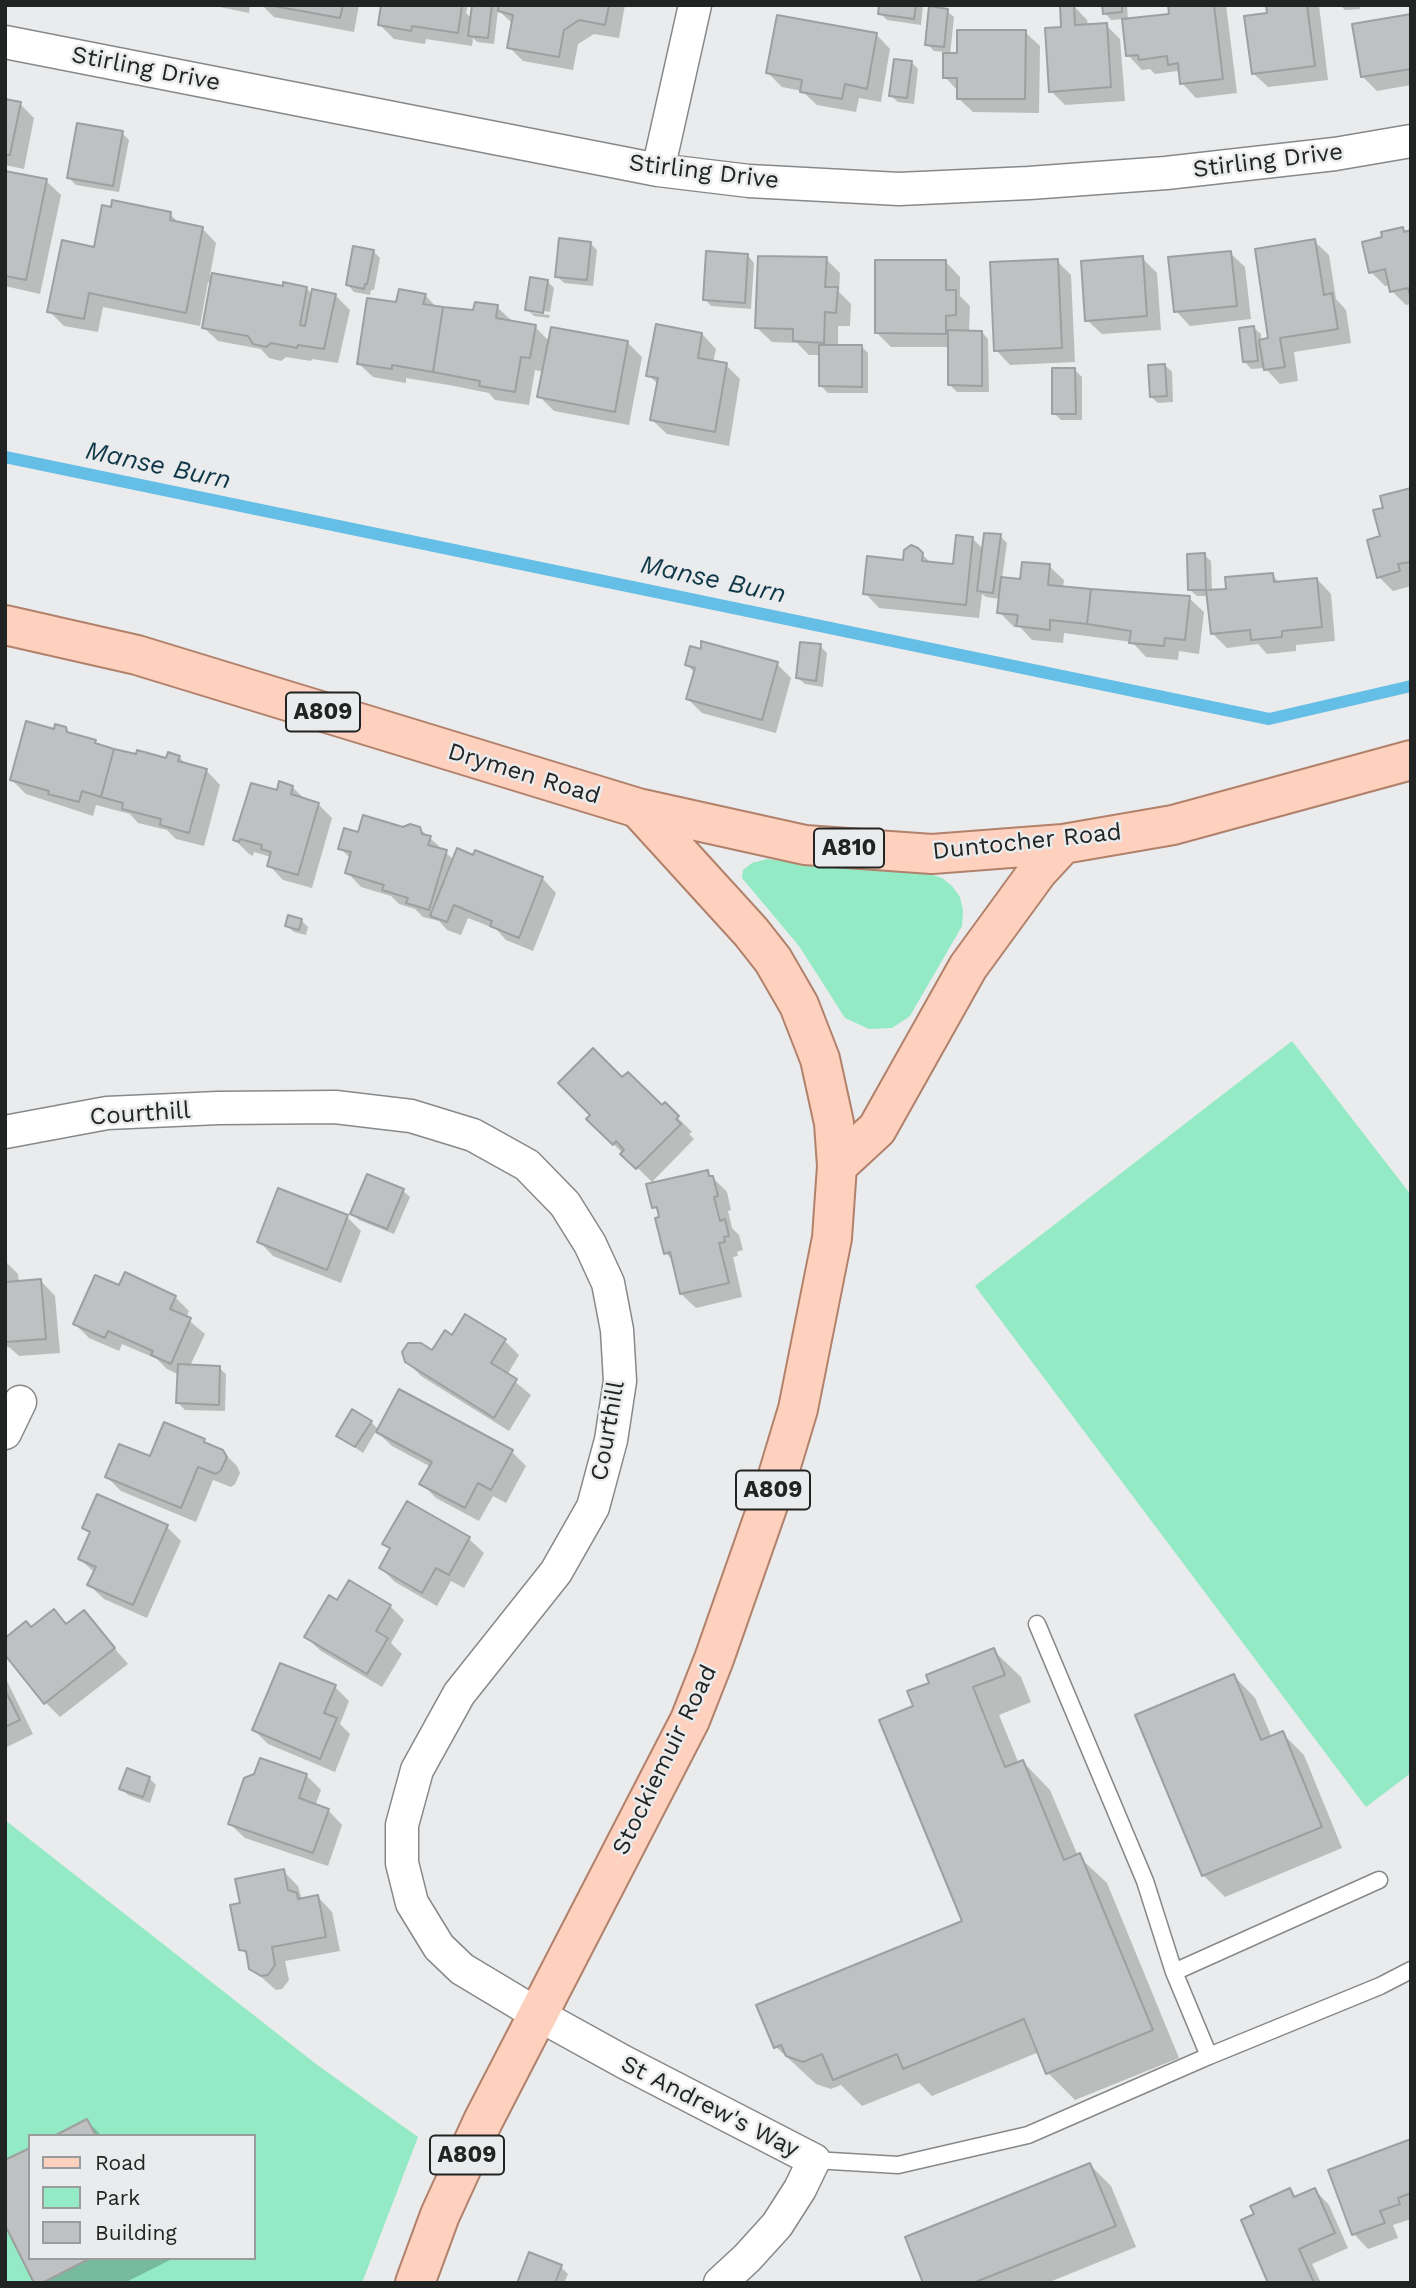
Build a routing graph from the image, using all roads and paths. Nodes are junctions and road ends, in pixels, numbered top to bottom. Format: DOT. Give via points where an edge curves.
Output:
graph roads {
  1 [pos="695,5"];
  2 [pos="5,42"];
  3 [pos="1411,141"];
  4 [pos="658,170"];
  5 [pos="5,625"];
  6 [pos="1411,760"];
  7 [pos="638,808"];
  8 [pos="1063,844"];
  9 [pos="5,1132"];
  10 [pos="837,1166"];
  11 [pos="20,1402"];
  12 [pos="5,1433"];
  13 [pos="1037,1624"];
  14 [pos="1379,1880"];
  15 [pos="1411,1970"];
  16 [pos="1174,1972"];
  17 [pos="537,2014"];
  18 [pos="1209,2056"];
  19 [pos="814,2160"];
  20 [pos="415,2283"];
  21 [pos="720,2283"];
  1 -- 4 [label="street"];
  2 -- 4 [label="street, Stirling Drive"];
  3 -- 4 [label="street, Stirling Drive" via="1166,173 899,189 749,181"];
  5 -- 7 [label="main road, Drymen Road / A809" via="137,655"];
  6 -- 8 [label="main road, Duntocher Road / A810" via="1173,825"];
  7 -- 8 [label="main road, Duntocher Road / A810" via="805,845 932,854"];
  7 -- 10 [label="main road, A809" via="751,932 799,1005 820,1059 834,1123"];
  8 -- 10 [label="main road" via="968,967 877,1129"];
  9 -- 17 [label="street, Courthill" via="107,1113 204,1109 335,1107 411,1116 473,1135 527,1165 565,1204 590,1244 608,1283 620,1381 611,1440 593,1507 556,1572 459,1694 417,1770 402,1825 402,1863 412,1903 439,1947 462,1969"];
  10 -- 17 [label="main road, Stockiemuir Road / A809" via="832,1238 798,1409 744,1574 690,1720"];
  11 -- 12 [label="street"];
  13 -- 16 [label="lane" via="1146,1881"];
  14 -- 16 [label="lane"];
  15 -- 18 [label="lane, St Andrew's Way"];
  16 -- 18 [label="lane"];
  17 -- 19 [label="street, St Andrew's Way"];
  17 -- 20 [label="main road, Stockiemuir Road / A809" via="450,2191"];
  18 -- 19 [label="lane, St Andrew's Way" via="1028,2135 898,2165"];
  19 -- 21 [label="street" via="777,2225"];
}
